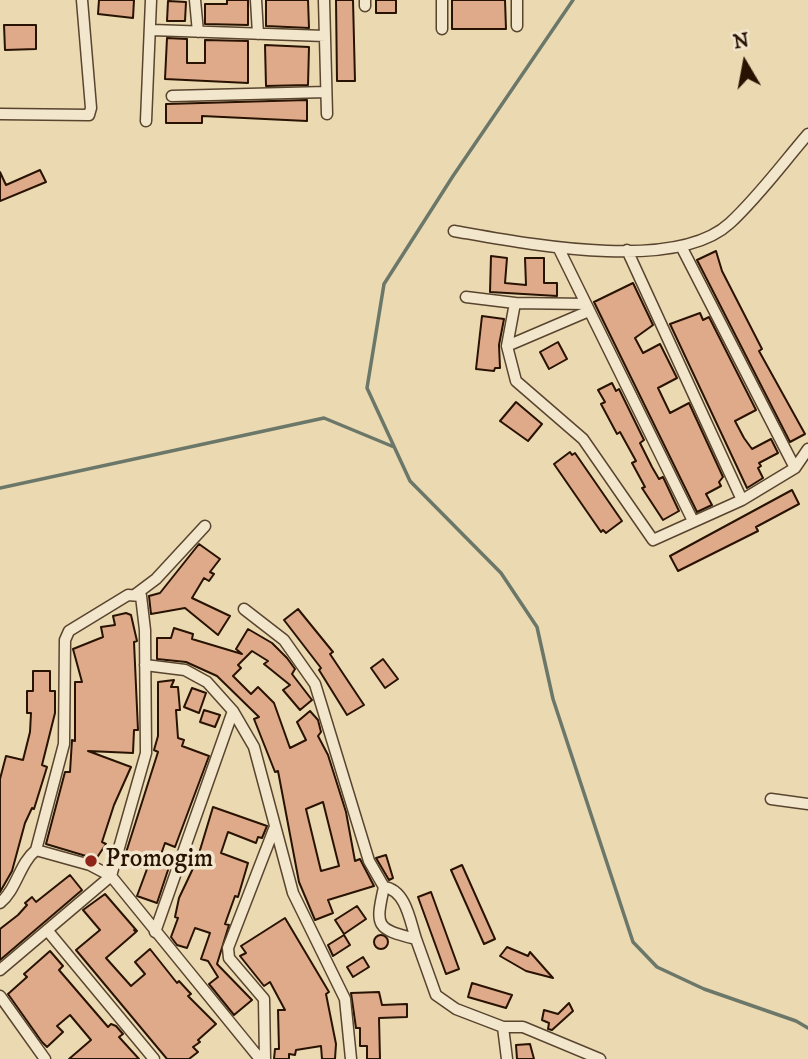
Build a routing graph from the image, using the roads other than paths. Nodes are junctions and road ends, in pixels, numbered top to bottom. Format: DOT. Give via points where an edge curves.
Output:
graph roads {
  1 [pos="82,0"];
  2 [pos="151,0"];
  3 [pos="195,0"];
  4 [pos="256,0"];
  5 [pos="324,0"];
  6 [pos="442,0"];
  7 [pos="517,0"];
  8 [pos="517,26"];
  9 [pos="443,29"];
  10 [pos="152,30"];
  11 [pos="198,32"];
  12 [pos="258,34"];
  13 [pos="325,36"];
  14 [pos="326,92"];
  15 [pos="172,96"];
  16 [pos="0,114"];
  17 [pos="327,114"];
  18 [pos="146,121"];
  19 [pos="808,134"];
  20 [pos="454,231"];
  21 [pos="682,248"];
  22 [pos="559,249"];
  23 [pos="627,250"];
  24 [pos="466,297"];
  25 [pos="515,303"];
  26 [pos="587,308"];
  27 [pos="507,346"];
  28 [pos="808,449"];
  29 [pos="795,468"];
  30 [pos="743,500"];
  31 [pos="693,521"];
  32 [pos="205,526"];
  33 [pos="136,594"];
  34 [pos="244,609"];
  35 [pos="145,665"];
  36 [pos="233,711"];
  37 [pos="771,799"];
  38 [pos="808,804"];
  39 [pos="274,830"];
  40 [pos="36,850"];
  41 [pos="111,876"];
  42 [pos="384,887"];
  43 [pos="0,904"];
  44 [pos="47,930"];
  45 [pos="155,932"];
  46 [pos="416,939"];
  47 [pos="0,970"];
  48 [pos="0,996"];
  49 [pos="503,1027"];
  50 [pos="45,1059"];
  51 [pos="153,1059"];
  52 [pos="263,1059"];
  53 [pos="351,1059"];
  54 [pos="507,1059"];
  55 [pos="600,1059"];
  1 -- 16 [label="street" via="89,115"];
  2 -- 10 [label="street"];
  3 -- 11 [label="street"];
  4 -- 12 [label="street"];
  5 -- 13 [label="street"];
  6 -- 9 [label="street"];
  7 -- 8 [label="street"];
  10 -- 11 [label="street"];
  10 -- 18 [label="street"];
  11 -- 12 [label="street"];
  12 -- 13 [label="street"];
  13 -- 14 [label="street"];
  14 -- 15 [label="street"];
  14 -- 17 [label="street"];
  19 -- 21 [label="street" via="730,223"];
  20 -- 22 [label="street"];
  21 -- 23 [label="street"];
  21 -- 29 [label="street"];
  22 -- 23 [label="street"];
  22 -- 26 [label="street"];
  23 -- 30 [label="street"];
  24 -- 25 [label="street"];
  25 -- 26 [label="street"];
  25 -- 27 [label="street"];
  26 -- 27 [label="street"];
  26 -- 31 [label="street"];
  27 -- 31 [label="street" via="516,381 583,439 648,536 658,540"];
  28 -- 29 [label="street"];
  29 -- 30 [label="street"];
  30 -- 31 [label="street"];
  32 -- 33 [label="street"];
  33 -- 35 [label="street" via="141,596"];
  33 -- 40 [label="street" via="69,631 65,640 64,744"];
  34 -- 42 [label="street" via="284,640 315,684 369,861"];
  35 -- 36 [label="street" via="195,674"];
  35 -- 41 [label="street" via="146,753"];
  36 -- 39 [label="street" via="254,747"];
  36 -- 45 [label="street"];
  37 -- 38 [label="street"];
  39 -- 52 [label="street" via="228,948 229,958 264,999"];
  39 -- 53 [label="street" via="293,893 341,987"];
  40 -- 41 [label="street" via="90,865"];
  40 -- 43 [label="street" via="11,894"];
  41 -- 44 [label="street"];
  41 -- 45 [label="street"];
  42 -- 46 [label="street" via="392,888 401,898"];
  42 -- 46 [label="street" via="381,923 387,931"];
  44 -- 47 [label="street"];
  44 -- 51 [label="street"];
  45 -- 52 [label="street"];
  46 -- 49 [label="street" via="436,995 456,1009"];
  48 -- 50 [label="street"];
  49 -- 54 [label="street"];
  49 -- 55 [label="street" via="523,1027"];
}
